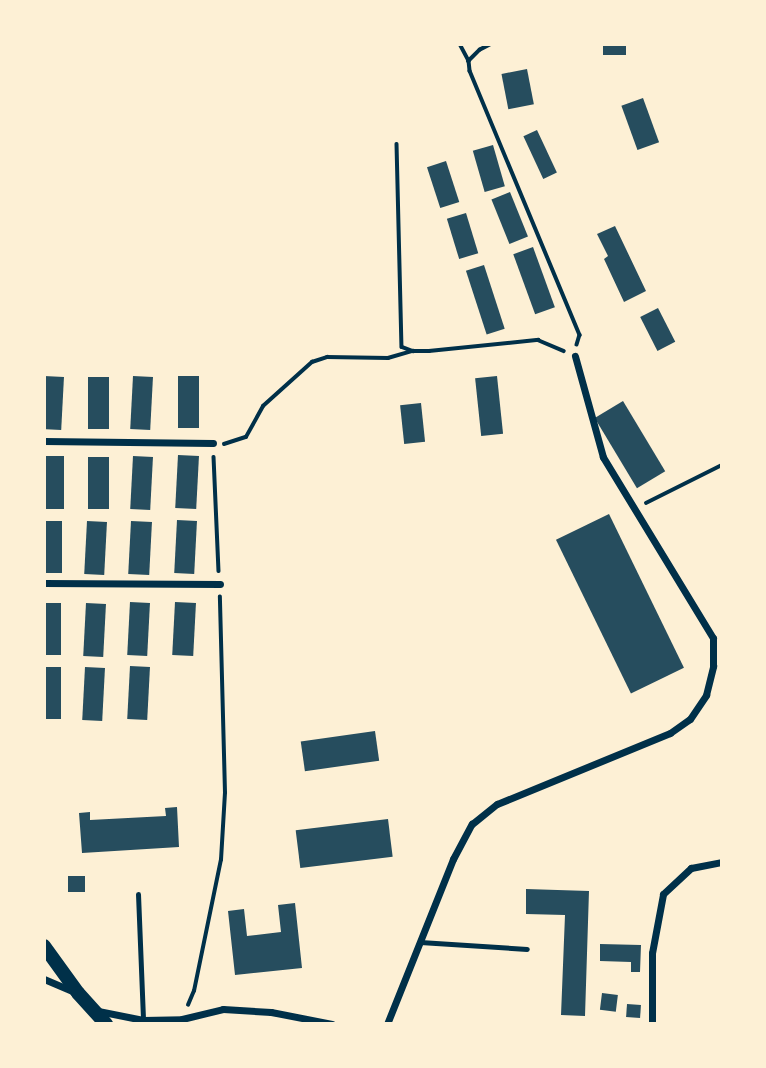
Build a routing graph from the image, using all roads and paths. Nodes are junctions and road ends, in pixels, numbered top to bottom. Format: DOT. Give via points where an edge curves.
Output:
graph roads {
  1 [pos="460,44"];
  2 [pos="492,44"];
  3 [pos="469,61"];
  4 [pos="397,144"];
  5 [pos="412,351"];
  6 [pos="575,356"];
  7 [pos="44,441"];
  8 [pos="213,443"];
  9 [pos="722,466"];
  10 [pos="634,508"];
  11 [pos="44,583"];
  12 [pos="220,584"];
  13 [pos="722,862"];
  14 [pos="138,894"];
  15 [pos="420,942"];
  16 [pos="44,946"];
  17 [pos="527,949"];
  18 [pos="44,979"];
  19 [pos="78,993"];
  20 [pos="93,1010"];
  21 [pos="181,1019"];
  22 [pos="143,1020"];
  23 [pos="106,1024"];
  24 [pos="332,1024"];
  25 [pos="387,1024"];
  26 [pos="652,1024"];
  1 -- 3 [label="path"];
  2 -- 3 [label="path"];
  3 -- 6 [label="path" via="580,335"];
  4 -- 5 [label="path" via="402,347"];
  5 -- 6 [label="path" via="538,340"];
  5 -- 8 [label="path" via="388,358 327,357 312,362 263,406 246,437"];
  6 -- 10 [label="street" via="603,457"];
  7 -- 8 [label="street"];
  8 -- 12 [label="path"];
  9 -- 10 [label="path"];
  10 -- 15 [label="street" via="713,638 706,695 690,719 670,733 497,804 472,824"];
  11 -- 12 [label="street"];
  12 -- 21 [label="path" via="225,793 221,860 194,991"];
  13 -- 26 [label="street" via="691,868 663,894 652,953"];
  14 -- 22 [label="lane"];
  15 -- 17 [label="lane"];
  15 -- 25 [label="street"];
  16 -- 19 [label="main road"];
  18 -- 19 [label="street"];
  19 -- 20 [label="main road"];
  20 -- 22 [label="street"];
  20 -- 23 [label="main road"];
  21 -- 22 [label="street"];
  21 -- 24 [label="street" via="223,1009 271,1012"];
}
